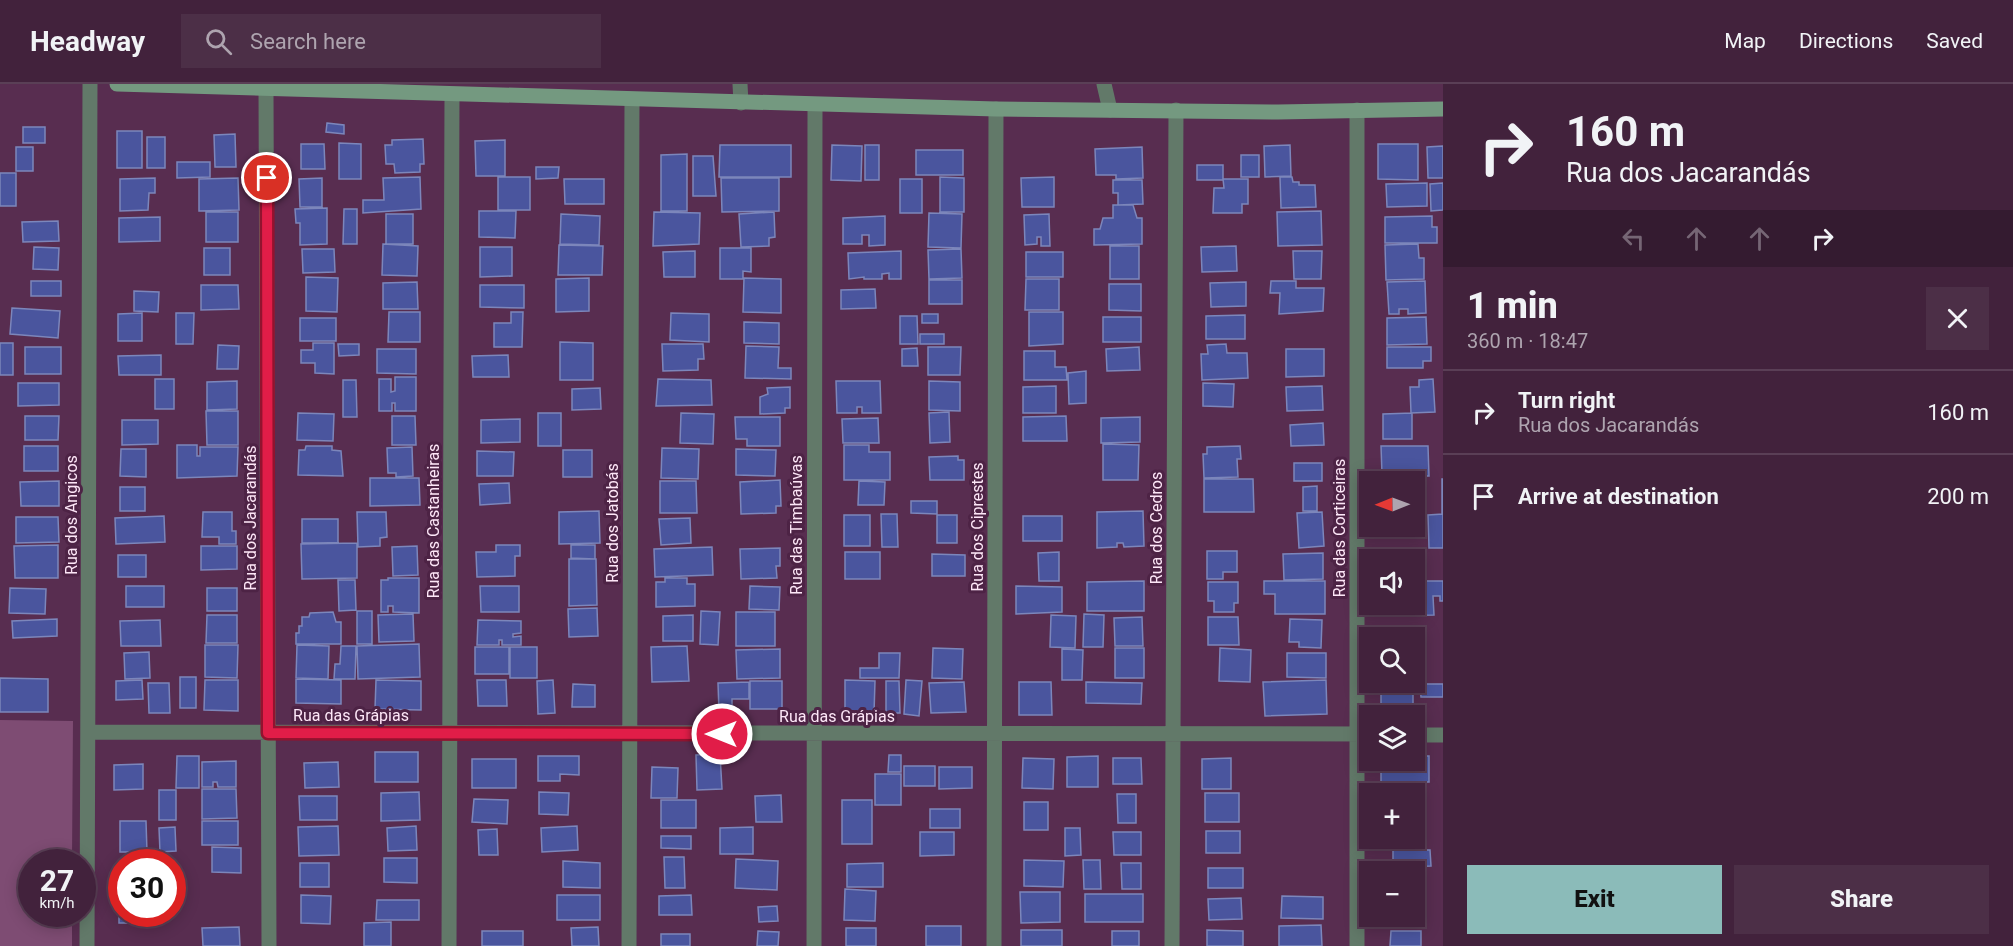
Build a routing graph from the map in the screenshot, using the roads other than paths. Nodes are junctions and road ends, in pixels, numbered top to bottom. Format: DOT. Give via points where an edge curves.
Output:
graph roads {
  1 [pos="90,84"];
  2 [pos="117,84"];
  3 [pos="740,84"];
  4 [pos="1104,84"];
  5 [pos="266,89"];
  6 [pos="452,95"];
  7 [pos="632,100"];
  8 [pos="741,103"];
  9 [pos="815,105"];
  10 [pos="996,109"];
  11 [pos="1443,109"];
  12 [pos="1110,110"];
  13 [pos="1357,110"];
  14 [pos="1176,111"];
  15 [pos="1363,705"];
  16 [pos="88,732"];
  17 [pos="268,733"];
  18 [pos="450,733"];
  19 [pos="630,733"];
  20 [pos="814,734"];
  21 [pos="995,734"];
  22 [pos="1173,734"];
  23 [pos="1359,734"];
  24 [pos="1425,735"];
  25 [pos="1443,735"];
  26 [pos="1362,771"];
  27 [pos="87,946"];
  28 [pos="269,946"];
  29 [pos="449,946"];
  30 [pos="629,946"];
  31 [pos="813,946"];
  32 [pos="994,946"];
  33 [pos="1172,946"];
  34 [pos="1357,946"];
  1 -- 16 [label="street, Rua dos Angicos"];
  2 -- 5 [label="main road"];
  3 -- 8 [label="street"];
  4 -- 12 [label="street"];
  5 -- 6 [label="main road"];
  5 -- 17 [label="street, Rua dos Jacarandás"];
  6 -- 7 [label="main road"];
  6 -- 18 [label="street, Rua das Castanheiras"];
  7 -- 8 [label="main road"];
  7 -- 19 [label="street, Rua dos Jatobás"];
  8 -- 9 [label="main road"];
  9 -- 10 [label="main road"];
  9 -- 20 [label="street, Rua das Timbaúvas"];
  10 -- 12 [label="main road"];
  10 -- 21 [label="street, Rua dos Ciprestes"];
  11 -- 13 [label="main road"];
  12 -- 14 [label="main road"];
  13 -- 14 [label="main road"];
  13 -- 15 [label="street, Rua das Corticeiras"];
  14 -- 22 [label="street, Rua dos Cedros"];
  16 -- 17 [label="street, Rua das Grápias"];
  16 -- 27 [label="street, Rua dos Angicos"];
  17 -- 18 [label="street, Rua das Grápias"];
  17 -- 28 [label="street, Rua dos Jacarandás"];
  18 -- 19 [label="street, Rua das Grápias"];
  18 -- 29 [label="street, Rua das Castanheiras"];
  19 -- 20 [label="street, Rua das Grápias"];
  19 -- 30 [label="street, Rua dos Jatobás"];
  20 -- 21 [label="street, Rua das Grápias"];
  20 -- 31 [label="street, Rua das Timbaúvas"];
  21 -- 22 [label="street, Rua das Grápias"];
  21 -- 32 [label="street, Rua dos Ciprestes"];
  22 -- 23 [label="street, Rua das Grápias"];
  22 -- 33 [label="street, Rua dos Cedros"];
  24 -- 25 [label="street"];
  26 -- 34 [label="street, Rua das Corticeiras"];
}
